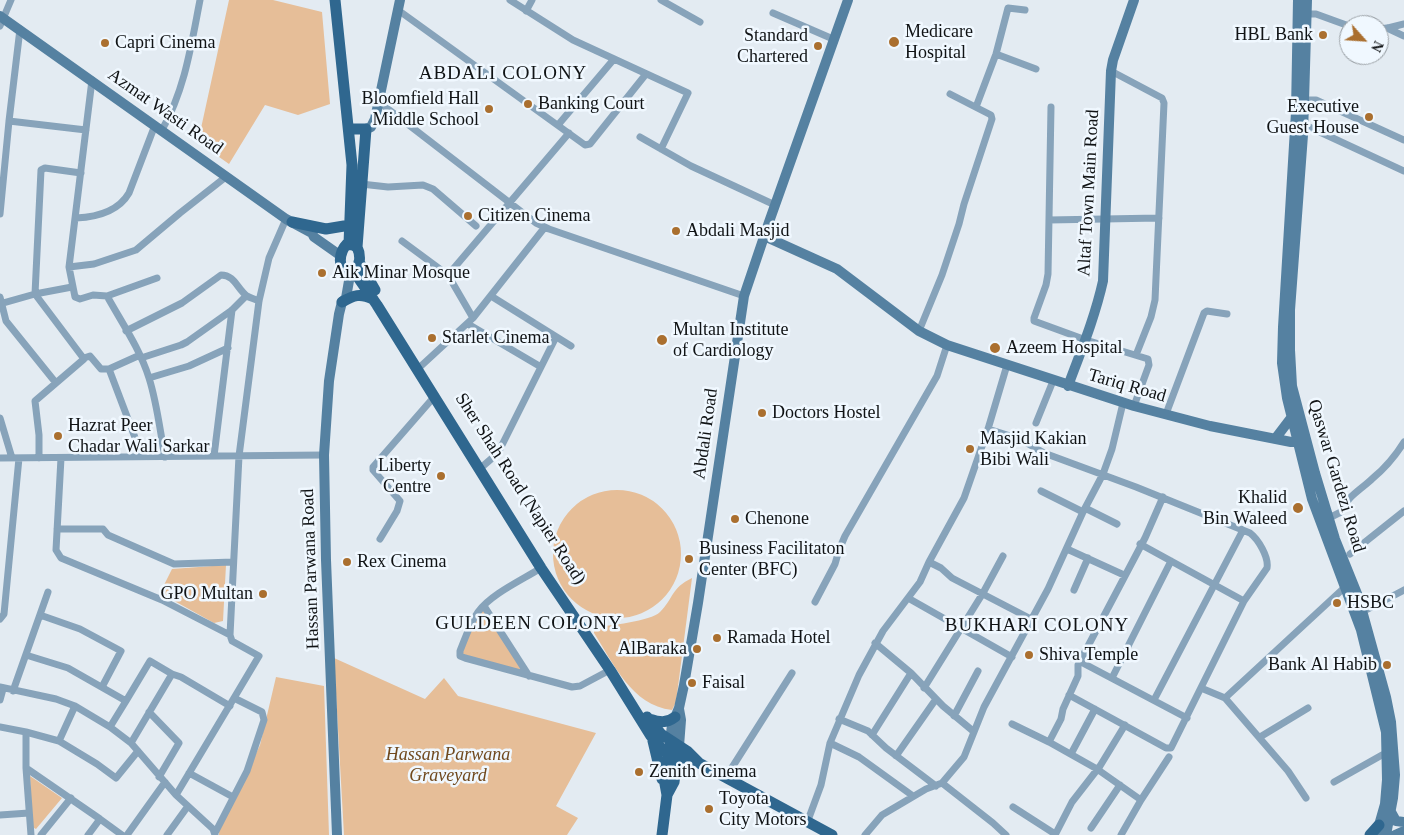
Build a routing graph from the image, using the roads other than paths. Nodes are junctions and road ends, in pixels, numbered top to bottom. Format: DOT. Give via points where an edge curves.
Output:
graph roads {
  1 [pos="11,0"];
  2 [pos="200,0"];
  3 [pos="335,0"];
  4 [pos="510,0"];
  5 [pos="532,0"];
  6 [pos="661,0"];
  7 [pos="848,0"];
  8 [pos="1134,0"];
  9 [pos="1298,0"];
  10 [pos="1306,0"];
  11 [pos="399,5"];
  12 [pos="1025,10"];
  13 [pos="526,11"];
  14 [pos="773,12"];
  15 [pos="1311,14"];
  16 [pos="1,20"];
  17 [pos="700,22"];
  18 [pos="1339,22"];
  19 [pos="1404,24"];
  20 [pos="1389,28"];
  21 [pos="20,29"];
  22 [pos="1389,29"];
  23 [pos="1404,36"];
  24 [pos="833,39"];
  25 [pos="996,54"];
  26 [pos="614,59"];
  27 [pos="1036,69"];
  28 [pos="1111,71"];
  29 [pos="646,74"];
  30 [pos="92,80"];
  31 [pos="950,94"];
  32 [pos="1304,100"];
  33 [pos="379,102"];
  34 [pos="976,107"];
  35 [pos="1051,107"];
  36 [pos="9,121"];
  37 [pos="558,125"];
  38 [pos="1309,127"];
  39 [pos="158,128"];
  40 [pos="349,129"];
  41 [pos="366,129"];
  42 [pos="86,130"];
  43 [pos="569,133"];
  44 [pos="640,137"];
  45 [pos="1404,140"];
  46 [pos="661,149"];
  47 [pos="1404,171"];
  48 [pos="80,173"];
  49 [pos="227,176"];
  50 [pos="361,184"];
  51 [pos="510,203"];
  52 [pos="774,205"];
  53 [pos="0,214"];
  54 [pos="76,218"];
  55 [pos="1159,218"];
  56 [pos="1106,219"];
  57 [pos="1049,220"];
  58 [pos="289,221"];
  59 [pos="350,225"];
  60 [pos="476,226"];
  61 [pos="545,227"];
  62 [pos="764,236"];
  63 [pos="402,241"];
  64 [pos="347,249"];
  65 [pos="70,267"];
  66 [pos="352,271"];
  67 [pos="448,275"];
  68 [pos="157,278"];
  69 [pos="72,288"];
  70 [pos="35,294"];
  71 [pos="107,296"];
  72 [pos="246,296"];
  73 [pos="491,296"];
  74 [pos="744,296"];
  75 [pos="376,299"];
  76 [pos="1,301"];
  77 [pos="259,301"];
  78 [pos="342,302"];
  79 [pos="232,310"];
  80 [pos="1227,314"];
  81 [pos="471,321"];
  82 [pos="126,331"];
  83 [pos="919,331"];
  84 [pos="556,337"];
  85 [pos="1086,340"];
  86 [pos="947,345"];
  87 [pos="572,346"];
  88 [pos="228,348"];
  89 [pos="1136,355"];
  90 [pos="140,356"];
  91 [pos="84,358"];
  92 [pos="421,366"];
  93 [pos="1007,366"];
  94 [pos="541,367"];
  95 [pos="109,369"];
  96 [pos="149,378"];
  97 [pos="1054,381"];
  98 [pos="56,383"];
  99 [pos="1068,386"];
  100 [pos="434,397"];
  101 [pos="1123,403"];
  102 [pos="1134,406"];
  103 [pos="1166,414"];
  104 [pos="0,418"];
  105 [pos="1291,418"];
  106 [pos="1036,423"];
  107 [pos="988,429"];
  108 [pos="1275,439"];
  109 [pos="1302,442"];
  110 [pos="1404,442"];
  111 [pos="324,455"];
  112 [pos="142,456"];
  113 [pos="214,456"];
  114 [pos="239,456"];
  115 [pos="165,457"];
  116 [pos="0,458"];
  117 [pos="16,458"];
  118 [pos="39,458"];
  119 [pos="61,458"];
  120 [pos="483,466"];
  121 [pos="1103,474"];
  122 [pos="1041,491"];
  123 [pos="1162,497"];
  124 [pos="1084,510"];
  125 [pos="1404,511"];
  126 [pos="1329,518"];
  127 [pos="1117,524"];
  128 [pos="57,529"];
  129 [pos="1242,530"];
  130 [pos="380,539"];
  131 [pos="1140,544"];
  132 [pos="1067,549"];
  133 [pos="1350,554"];
  134 [pos="1003,556"];
  135 [pos="1088,558"];
  136 [pos="1171,561"];
  137 [pos="233,562"];
  138 [pos="929,562"];
  139 [pos="541,568"];
  140 [pos="1124,575"];
  141 [pos="1214,584"];
  142 [pos="1345,587"];
  143 [pos="1074,590"];
  144 [pos="1404,590"];
  145 [pos="48,592"];
  146 [pos="562,593"];
  147 [pos="983,593"];
  148 [pos="908,598"];
  149 [pos="1244,601"];
  150 [pos="815,602"];
  151 [pos="484,606"];
  152 [pos="1368,609"];
  153 [pos="40,615"];
  154 [pos="0,619"];
  155 [pos="1031,619"];
  156 [pos="962,628"];
  157 [pos="230,635"];
  158 [pos="875,644"];
  159 [pos="26,656"];
  160 [pos="1012,657"];
  161 [pos="1079,662"];
  162 [pos="610,670"];
  163 [pos="978,671"];
  164 [pos="792,673"];
  165 [pos="911,673"];
  166 [pos="172,674"];
  167 [pos="529,676"];
  168 [pos="1112,678"];
  169 [pos="102,687"];
  170 [pos="1,688"];
  171 [pos="924,688"];
  172 [pos="1201,688"];
  173 [pos="14,691"];
  174 [pos="1069,695"];
  175 [pos="234,698"];
  176 [pos="1225,698"];
  177 [pos="936,699"];
  178 [pos="0,700"];
  179 [pos="1154,700"];
  180 [pos="126,701"];
  181 [pos="74,706"];
  182 [pos="230,706"];
  183 [pos="636,707"];
  184 [pos="1308,708"];
  185 [pos="1096,709"];
  186 [pos="149,712"];
  187 [pos="677,713"];
  188 [pos="954,716"];
  189 [pos="1187,718"];
  190 [pos="649,719"];
  191 [pos="840,720"];
  192 [pos="1012,724"];
  193 [pos="1124,725"];
  194 [pos="0,727"];
  195 [pos="110,727"];
  196 [pos="973,731"];
  197 [pos="26,732"];
  198 [pos="872,735"];
  199 [pos="651,736"];
  200 [pos="1260,737"];
  201 [pos="59,741"];
  202 [pos="1049,742"];
  203 [pos="131,743"];
  204 [pos="830,743"];
  205 [pos="674,749"];
  206 [pos="138,751"];
  207 [pos="1072,754"];
  208 [pos="1382,755"];
  209 [pos="896,756"];
  210 [pos="1169,757"];
  211 [pos="26,768"];
  212 [pos="1097,769"];
  213 [pos="190,774"];
  214 [pos="726,777"];
  215 [pos="162,780"];
  216 [pos="1334,782"];
  217 [pos="939,785"];
  218 [pos="1120,785"];
  219 [pos="176,795"];
  220 [pos="667,795"];
  221 [pos="913,796"];
  222 [pos="234,797"];
  223 [pos="71,798"];
  224 [pos="1306,798"];
  225 [pos="1141,800"];
  226 [pos="188,806"];
  227 [pos="1013,807"];
  228 [pos="1391,812"];
  229 [pos="29,813"];
  230 [pos="0,815"];
  231 [pos="100,819"];
  232 [pos="1404,822"];
  233 [pos="807,823"];
  234 [pos="1091,828"];
  235 [pos="1377,830"];
  236 [pos="1404,831"];
  237 [pos="215,834"];
  238 [pos="31,835"];
  239 [pos="41,835"];
  240 [pos="88,835"];
  241 [pos="122,835"];
  242 [pos="127,835"];
  243 [pos="167,835"];
  244 [pos="337,835"];
  245 [pos="662,835"];
  246 [pos="832,835"];
  247 [pos="865,835"];
  248 [pos="1006,835"];
  249 [pos="1055,835"];
  250 [pos="1121,835"];
  251 [pos="1370,835"];
  252 [pos="1386,835"];
  253 [pos="1395,835"];
  1 -- 16 [label="street"];
  2 -- 39 [label="street" via="179,93 173,110"];
  3 -- 40 [label="main road"];
  4 -- 13 [label="street"];
  5 -- 13 [label="street"];
  6 -- 17 [label="street"];
  7 -- 24 [label="main road, Abdali Road"];
  8 -- 28 [label="main road, Altaf Town Main Road"];
  9 -- 105 [label="main road" via="1294,164 1282,363"];
  10 -- 32 [label="main road, Qaswar Gardezi Road"];
  11 -- 33 [label="main road"];
  11 -- 37 [label="street"];
  12 -- 25 [label="street" via="1008,8"];
  13 -- 26 [label="street" via="560,34"];
  14 -- 24 [label="street"];
  15 -- 18 [label="street"];
  16 -- 21 [label="main road, Azmat Wasti Road"];
  19 -- 20 [label="street"];
  21 -- 30 [label="main road, Azmat Wasti Road"];
  21 -- 36 [label="street"];
  22 -- 23 [label="street"];
  24 -- 52 [label="main road, Abdali Road"];
  25 -- 27 [label="street"];
  25 -- 34 [label="street"];
  26 -- 29 [label="street"];
  26 -- 37 [label="street"];
  28 -- 55 [label="street" via="1164,100"];
  28 -- 56 [label="main road, Altaf Town Main Road"];
  29 -- 43 [label="street" via="590,144 585,145"];
  29 -- 46 [label="street" via="688,93"];
  30 -- 39 [label="main road, Azmat Wasti Road"];
  30 -- 42 [label="street"];
  31 -- 34 [label="street"];
  32 -- 45 [label="street" via="1316,100"];
  32 -- 109 [label="main road, Qaswar Gardezi Road" via="1290,310 1292,386"];
  33 -- 41 [label="main road" via="374,124"];
  33 -- 51 [label="street"];
  34 -- 83 [label="street" via="991,115 991,122 942,275"];
  35 -- 57 [label="street"];
  36 -- 42 [label="street"];
  36 -- 53 [label="street"];
  37 -- 43 [label="street"];
  38 -- 47 [label="street"];
  39 -- 49 [label="main road, Azmat Wasti Road"];
  39 -- 54 [label="street" via="122,202 104,214"];
  40 -- 41 [label="main road"];
  40 -- 59 [label="main road" via="352,175"];
  41 -- 50 [label="main road"];
  42 -- 48 [label="street"];
  43 -- 51 [label="street"];
  44 -- 46 [label="street"];
  46 -- 52 [label="street"];
  48 -- 54 [label="street"];
  48 -- 70 [label="street" via="41,170"];
  49 -- 58 [label="main road, Azmat Wasti Road"];
  49 -- 65 [label="street" via="136,250 94,264"];
  50 -- 60 [label="street" via="388,187 423,185 433,189"];
  50 -- 64 [label="main road"];
  51 -- 61 [label="street"];
  51 -- 67 [label="street"];
  52 -- 62 [label="main road, Abdali Road"];
  54 -- 65 [label="street"];
  55 -- 56 [label="street"];
  55 -- 89 [label="street" via="1155,300"];
  56 -- 57 [label="street"];
  56 -- 85 [label="main road, Altaf Town Main Road" via="1103,281"];
  57 -- 85 [label="street" via="1046,285 1034,321"];
  58 -- 59 [label="main road" via="326,229"];
  58 -- 64 [label="main road, Azmat Wasti Road" via="312,233 314,238"];
  58 -- 77 [label="street" via="269,258"];
  59 -- 64 [label="main road"];
  61 -- 73 [label="street"];
  61 -- 74 [label="street"];
  62 -- 74 [label="main road, Abdali Road"];
  62 -- 83 [label="main road, Tariq Road" via="847,275"];
  63 -- 67 [label="street"];
  64 -- 66 [label="main road" via="341,267"];
  64 -- 66 [label="main road" via="359,252"];
  65 -- 69 [label="street"];
  66 -- 75 [label="main road"];
  66 -- 78 [label="main road, Hassan Parwana Road"];
  67 -- 81 [label="street"];
  68 -- 71 [label="street"];
  69 -- 70 [label="street"];
  69 -- 71 [label="street" via="78,298"];
  70 -- 76 [label="street"];
  70 -- 91 [label="street"];
  71 -- 82 [label="street"];
  72 -- 77 [label="street"];
  72 -- 79 [label="street"];
  72 -- 82 [label="street" via="231,278 221,275 182,303"];
  73 -- 81 [label="street"];
  73 -- 84 [label="street"];
  74 -- 187 [label="main road, Abdali Road" via="698,602"];
  75 -- 78 [label="main road" via="360,294"];
  75 -- 92 [label="main road, Sher Shah Road (Napier Road)"];
  75 -- 100 [label="main road, Sher Shah Road (Napier Road)"];
  76 -- 98 [label="street" via="6,321"];
  77 -- 114 [label="street"];
  78 -- 111 [label="main road, Hassan Parwana Road" via="330,382"];
  79 -- 88 [label="street"];
  79 -- 90 [label="street" via="180,345"];
  80 -- 103 [label="street" via="1204,312"];
  81 -- 92 [label="street"];
  81 -- 94 [label="street"];
  82 -- 90 [label="street"];
  83 -- 86 [label="main road, Tariq Road"];
  84 -- 87 [label="street"];
  84 -- 94 [label="street"];
  85 -- 89 [label="street"];
  85 -- 99 [label="main road, Altaf Town Main Road"];
  86 -- 93 [label="main road, Tariq Road"];
  86 -- 150 [label="street" via="936,376 845,536"];
  88 -- 96 [label="street" via="189,366"];
  88 -- 113 [label="street"];
  89 -- 102 [label="street" via="1150,362"];
  90 -- 95 [label="street"];
  90 -- 96 [label="street"];
  91 -- 95 [label="street" via="91,356 101,369"];
  91 -- 98 [label="street"];
  92 -- 120 [label="main road, Sher Shah Road (Napier Road)"];
  93 -- 97 [label="main road, Tariq Road"];
  93 -- 107 [label="street"];
  94 -- 120 [label="street" via="498,453"];
  95 -- 112 [label="street"];
  96 -- 115 [label="street"];
  97 -- 99 [label="main road, Tariq Road"];
  97 -- 106 [label="street"];
  98 -- 118 [label="street" via="35,401"];
  99 -- 101 [label="main road, Tariq Road"];
  100 -- 130 [label="street" via="373,467 400,501"];
  100 -- 139 [label="main road, Sher Shah Road (Napier Road)"];
  101 -- 102 [label="main road, Tariq Road"];
  101 -- 121 [label="street"];
  102 -- 103 [label="main road, Tariq Road"];
  103 -- 108 [label="main road, Tariq Road"];
  104 -- 117 [label="street"];
  105 -- 108 [label="main road"];
  105 -- 109 [label="main road"];
  107 -- 121 [label="street"];
  107 -- 138 [label="street" via="964,498"];
  108 -- 109 [label="main road, Tariq Road"];
  109 -- 126 [label="main road, Qaswar Gardezi Road"];
  109 -- 142 [label="main road" via="1312,499"];
  110 -- 126 [label="street" via="1375,477 1344,503 1341,512"];
  111 -- 114 [label="street"];
  111 -- 244 [label="main road, Hassan Parwana Road"];
  112 -- 115 [label="street"];
  112 -- 119 [label="street"];
  113 -- 114 [label="street"];
  113 -- 115 [label="street"];
  114 -- 137 [label="street"];
  116 -- 117 [label="street"];
  117 -- 118 [label="street"];
  117 -- 154 [label="street" via="4,614"];
  118 -- 119 [label="street"];
  119 -- 128 [label="street"];
  120 -- 146 [label="main road, Sher Shah Road (Napier Road)"];
  121 -- 123 [label="street"];
  121 -- 124 [label="street"];
  122 -- 124 [label="street"];
  123 -- 129 [label="street"];
  123 -- 131 [label="street"];
  124 -- 127 [label="street"];
  124 -- 132 [label="street"];
  125 -- 133 [label="street"];
  126 -- 228 [label="main road, Qaswar Gardezi Road" via="1358,596 1386,697 1394,751"];
  128 -- 137 [label="street" via="103,529 174,564"];
  128 -- 157 [label="street" via="56,550 65,561 162,600"];
  129 -- 141 [label="street"];
  129 -- 149 [label="street" via="1254,536 1268,561"];
  131 -- 136 [label="street"];
  131 -- 140 [label="street"];
  132 -- 135 [label="street"];
  132 -- 155 [label="street"];
  134 -- 147 [label="street"];
  135 -- 140 [label="street"];
  135 -- 143 [label="street"];
  136 -- 141 [label="street"];
  136 -- 168 [label="street"];
  137 -- 157 [label="street"];
  138 -- 147 [label="street"];
  138 -- 148 [label="street"];
  139 -- 146 [label="main road, Sher Shah Road (Napier Road)"];
  139 -- 151 [label="street"];
  140 -- 161 [label="street"];
  141 -- 149 [label="street"];
  141 -- 179 [label="street"];
  142 -- 176 [label="street"];
  142 -- 235 [label="main road" via="1361,630 1386,732 1385,804"];
  144 -- 152 [label="street"];
  145 -- 153 [label="street"];
  146 -- 162 [label="main road, Sher Shah Road (Napier Road)"];
  146 -- 183 [label="main road, Sher Shah Road (Napier Road)"];
  147 -- 155 [label="street"];
  147 -- 156 [label="street"];
  148 -- 156 [label="street"];
  148 -- 158 [label="street"];
  149 -- 172 [label="street"];
  151 -- 167 [label="street"];
  151 -- 167 [label="street" via="478,612 460,656"];
  153 -- 159 [label="street"];
  153 -- 169 [label="street" via="80,629 121,652"];
  155 -- 160 [label="street"];
  156 -- 160 [label="street"];
  156 -- 171 [label="street"];
  157 -- 175 [label="street" via="232,641 259,656"];
  158 -- 165 [label="street"];
  158 -- 191 [label="street"];
  159 -- 169 [label="street" via="68,668"];
  159 -- 173 [label="street"];
  160 -- 196 [label="street"];
  161 -- 168 [label="street"];
  161 -- 174 [label="street" via="1076,668 1078,676"];
  162 -- 167 [label="street" via="576,687"];
  162 -- 183 [label="main road, Sher Shah Road (Napier Road)"];
  163 -- 188 [label="street"];
  164 -- 214 [label="street"];
  165 -- 171 [label="street"];
  165 -- 198 [label="street"];
  166 -- 180 [label="street" via="150,661"];
  166 -- 182 [label="street"];
  166 -- 186 [label="street"];
  168 -- 179 [label="street"];
  169 -- 180 [label="street"];
  170 -- 173 [label="street"];
  170 -- 178 [label="street"];
  171 -- 177 [label="street"];
  172 -- 176 [label="street"];
  172 -- 189 [label="street"];
  173 -- 181 [label="street"];
  174 -- 185 [label="street"];
  174 -- 202 [label="street"];
  175 -- 182 [label="street"];
  175 -- 222 [label="street" via="262,712 264,720"];
  176 -- 200 [label="street"];
  177 -- 188 [label="street"];
  177 -- 209 [label="street"];
  179 -- 189 [label="street"];
  180 -- 195 [label="street"];
  181 -- 195 [label="street"];
  181 -- 201 [label="street"];
  182 -- 213 [label="street"];
  183 -- 190 [label="main road"];
  183 -- 199 [label="main road"];
  184 -- 200 [label="street"];
  185 -- 193 [label="street"];
  185 -- 207 [label="street"];
  186 -- 203 [label="street"];
  186 -- 215 [label="street" via="179,742"];
  187 -- 190 [label="main road" via="670,721"];
  187 -- 205 [label="main road, Abdali Road" via="672,725"];
  188 -- 196 [label="street"];
  189 -- 193 [label="street" via="1169,748"];
  190 -- 205 [label="main road"];
  191 -- 198 [label="street"];
  191 -- 204 [label="street"];
  192 -- 202 [label="street"];
  193 -- 212 [label="street"];
  194 -- 197 [label="street"];
  195 -- 203 [label="street"];
  196 -- 217 [label="street" via="964,756"];
  197 -- 201 [label="street"];
  197 -- 211 [label="street"];
  198 -- 209 [label="street"];
  199 -- 205 [label="main road" via="663,750"];
  199 -- 220 [label="main road"];
  200 -- 224 [label="street"];
  201 -- 206 [label="street" via="116,778"];
  202 -- 207 [label="street"];
  203 -- 206 [label="street"];
  204 -- 221 [label="street" via="853,753"];
  204 -- 233 [label="street"];
  205 -- 214 [label="main road"];
  205 -- 220 [label="main road, Abdali Road" via="665,784"];
  206 -- 215 [label="street"];
  207 -- 212 [label="street"];
  208 -- 216 [label="street"];
  209 -- 217 [label="street"];
  210 -- 225 [label="street"];
  211 -- 223 [label="street"];
  211 -- 229 [label="street"];
  212 -- 218 [label="street"];
  212 -- 249 [label="street" via="1072,802"];
  213 -- 219 [label="street"];
  213 -- 222 [label="street"];
  214 -- 233 [label="main road"];
  215 -- 219 [label="street"];
  215 -- 242 [label="street"];
  217 -- 221 [label="street"];
  217 -- 248 [label="street"];
  218 -- 225 [label="street"];
  218 -- 234 [label="street"];
  219 -- 226 [label="street"];
  220 -- 245 [label="main road, Abdali Road"];
  221 -- 247 [label="street" via="878,817"];
  222 -- 237 [label="street"];
  223 -- 231 [label="street"];
  223 -- 239 [label="street"];
  225 -- 250 [label="street"];
  226 -- 237 [label="street"];
  226 -- 243 [label="street"];
  227 -- 249 [label="street"];
  228 -- 232 [label="main road" via="1396,821"];
  228 -- 252 [label="main road, Qaswar Gardezi Road"];
  229 -- 230 [label="street"];
  229 -- 238 [label="street"];
  231 -- 240 [label="street"];
  231 -- 241 [label="street"];
  233 -- 246 [label="main road"];
  235 -- 251 [label="main road"];
  236 -- 253 [label="main road"];
}
